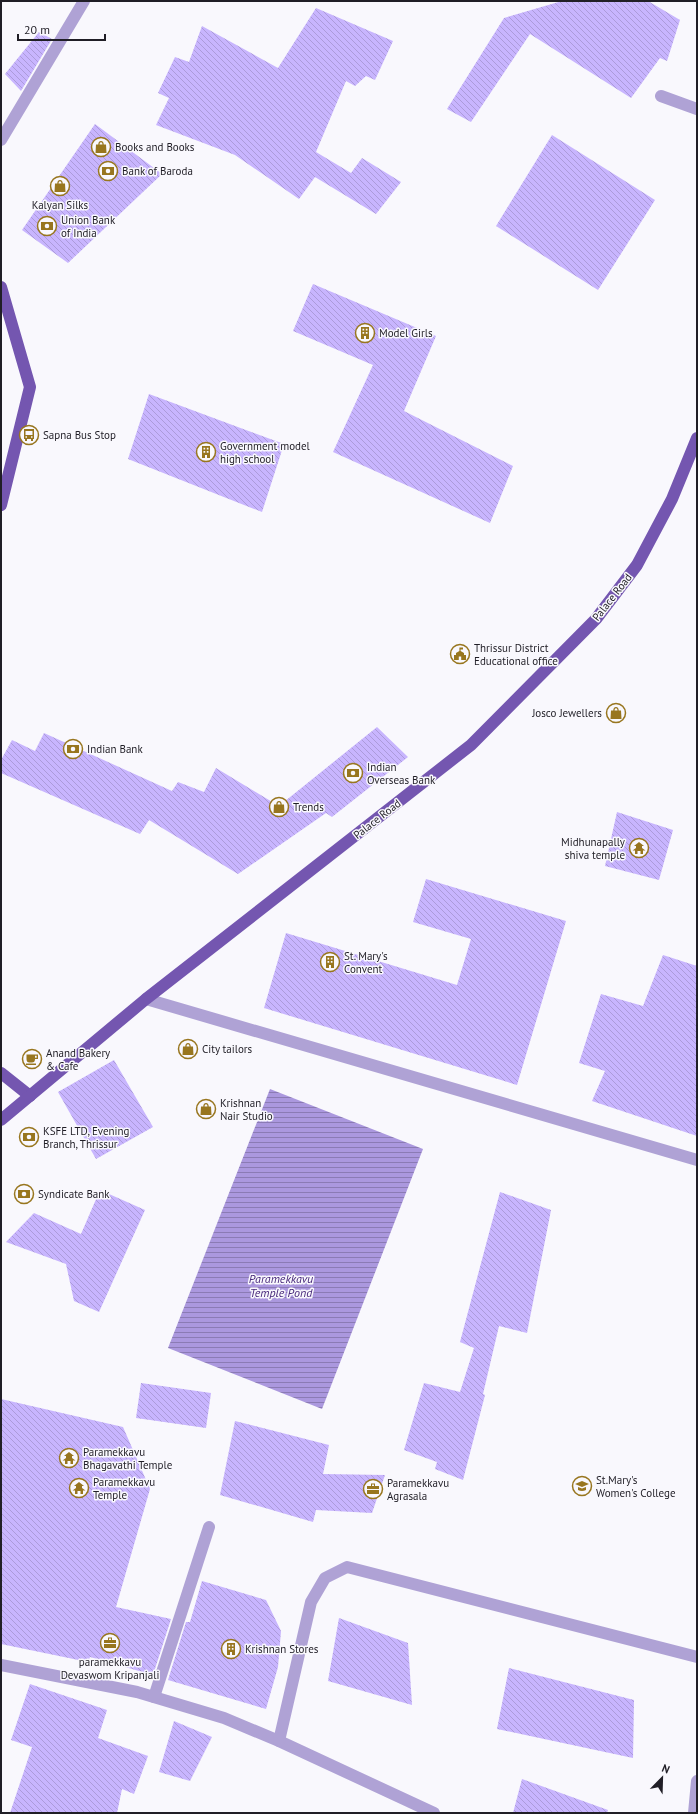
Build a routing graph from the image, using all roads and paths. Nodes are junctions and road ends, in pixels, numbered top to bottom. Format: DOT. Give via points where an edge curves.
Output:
graph roads {
  1 [pos="84,1"];
  2 [pos="661,96"];
  3 [pos="697,109"];
  4 [pos="1,140"];
  5 [pos="1,287"];
  6 [pos="697,438"];
  7 [pos="1,505"];
  8 [pos="146,999"];
  9 [pos="1,1074"];
  10 [pos="30,1096"];
  11 [pos="1,1120"];
  12 [pos="697,1160"];
  13 [pos="209,1527"];
  14 [pos="697,1657"];
  15 [pos="1,1665"];
  16 [pos="154,1696"];
  17 [pos="279,1741"];
  18 [pos="697,1781"];
  19 [pos="434,1813"];
  20 [pos="694,1813"];
  1 -- 4 [label="street"];
  2 -- 3 [label="street"];
  5 -- 7 [label="main road" via="30,388"];
  6 -- 8 [label="main road, Palace Road" via="672,499 637,565 596,619 471,745"];
  8 -- 10 [label="main road, Palace Road"];
  8 -- 12 [label="street"];
  9 -- 10 [label="main road"];
  10 -- 11 [label="main road, Palace Road"];
  13 -- 16 [label="street"];
  14 -- 17 [label="street" via="348,1567 325,1578 311,1602"];
  15 -- 16 [label="street"];
  16 -- 17 [label="street" via="224,1718"];
  17 -- 19 [label="street"];
  18 -- 20 [label="street"];
}
